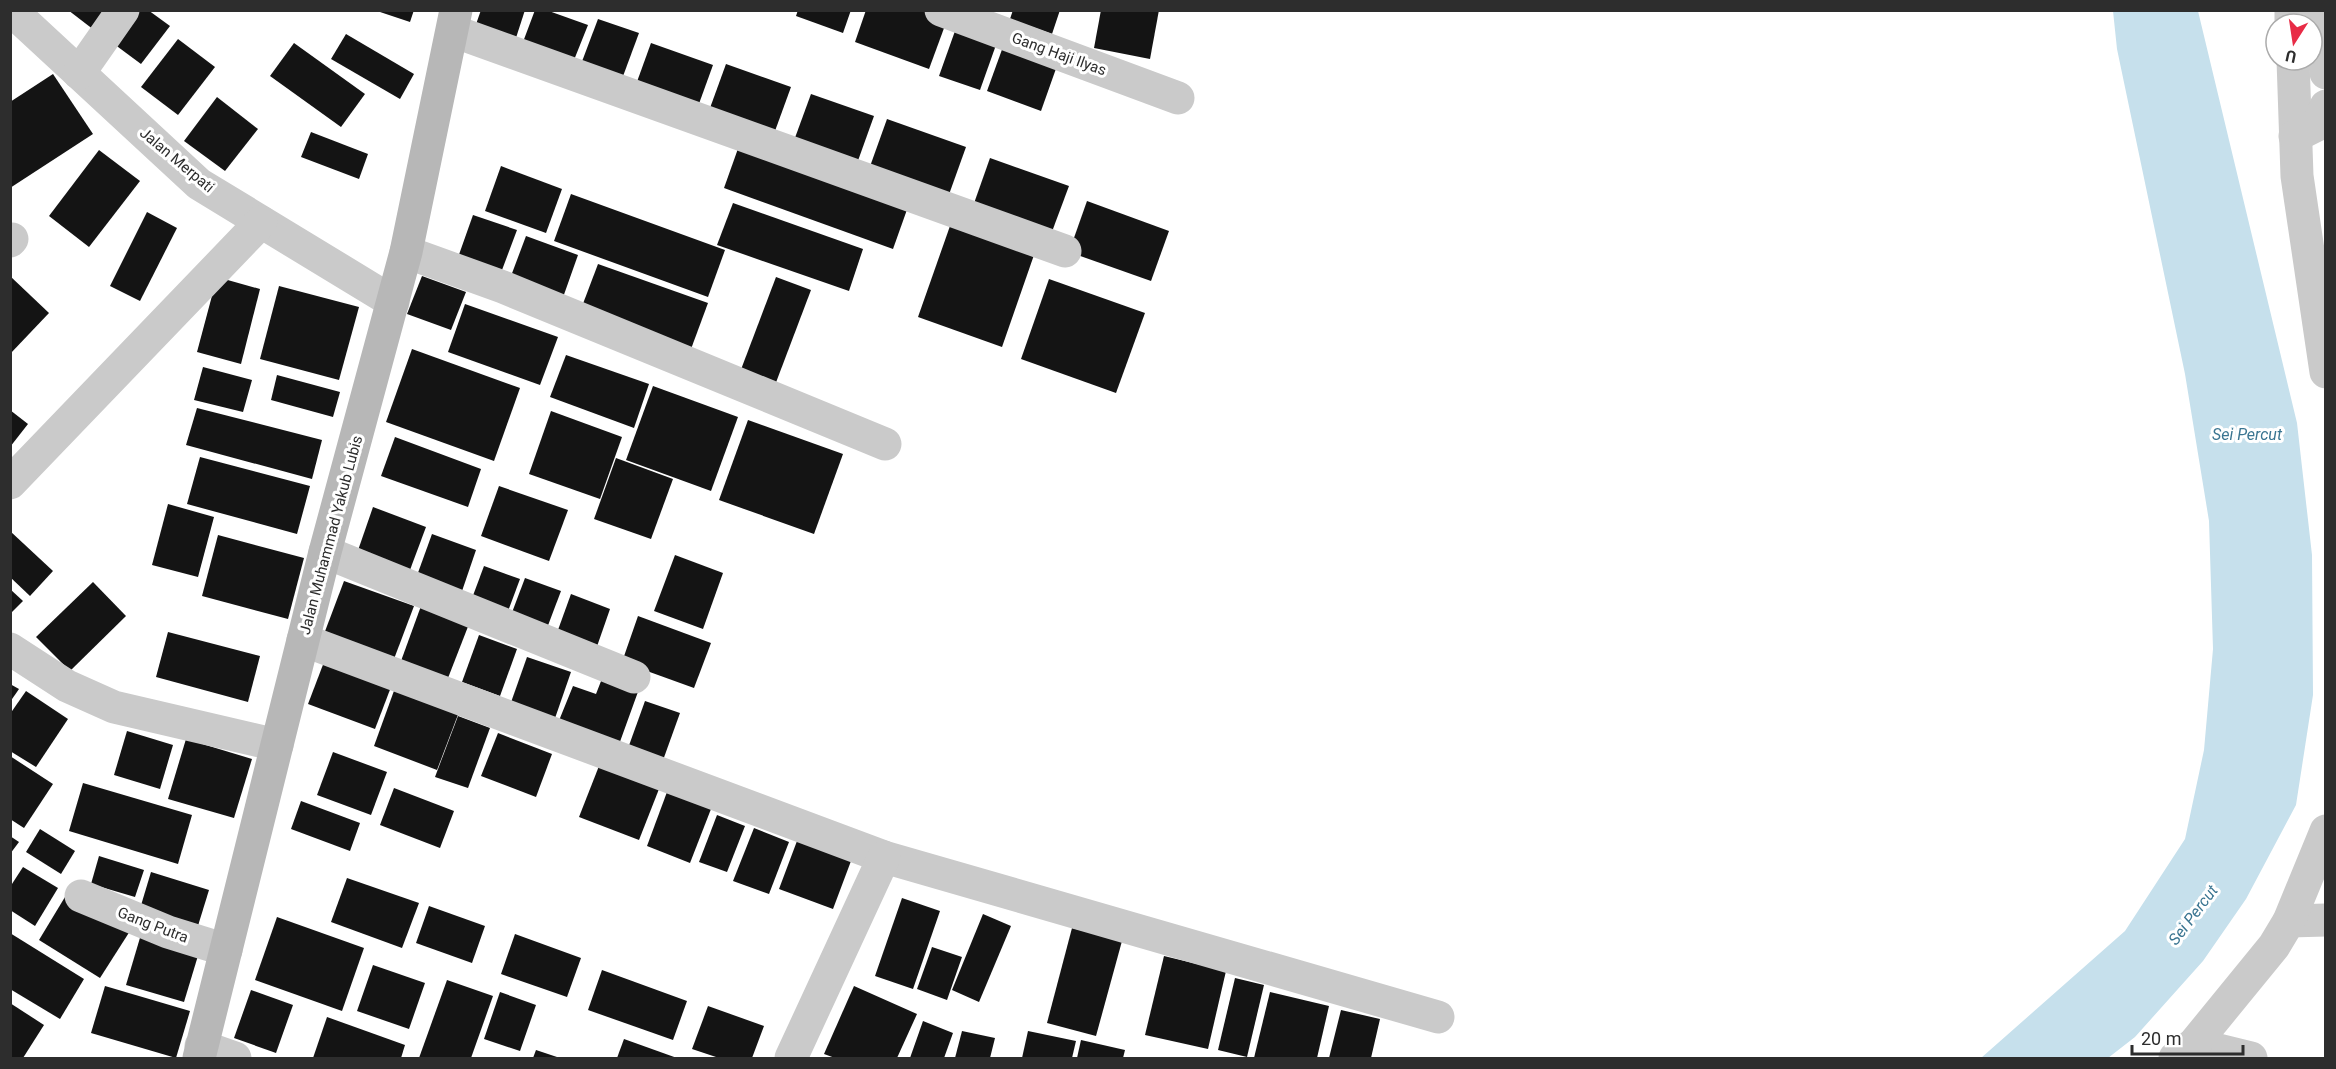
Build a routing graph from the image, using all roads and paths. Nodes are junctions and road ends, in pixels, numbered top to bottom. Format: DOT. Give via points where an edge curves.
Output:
graph roads {
  1 [pos="11,10"];
  2 [pos="123,10"];
  3 [pos="941,10"];
  4 [pos="2320,10"];
  5 [pos="454,21"];
  6 [pos="2293,72"];
  7 [pos="79,73"];
  8 [pos="2325,73"];
  9 [pos="1178,98"];
  10 [pos="2325,106"];
  11 [pos="2295,135"];
  12 [pos="2311,179"];
  13 [pos="261,222"];
  14 [pos="1065,251"];
  15 [pos="406,252"];
  16 [pos="393,302"];
  17 [pos="2325,372"];
  18 [pos="885,444"];
  19 [pos="10,483"];
  20 [pos="325,552"];
  21 [pos="303,640"];
  22 [pos="10,649"];
  23 [pos="634,677"];
  24 [pos="278,745"];
  25 [pos="2325,831"];
  26 [pos="884,857"];
  27 [pos="81,896"];
  28 [pos="2325,920"];
  29 [pos="2289,921"];
  30 [pos="226,950"];
  31 [pos="1438,1017"];
  32 [pos="2184,1051"];
  33 [pos="200,1052"];
  34 [pos="235,1059"];
  35 [pos="791,1059"];
  36 [pos="2251,1059"];
  1 -- 7 [label="street, Jalan Merpati"];
  2 -- 7 [label="street"];
  3 -- 9 [label="street, Gang Haji Ilyas"];
  4 -- 8 [label="street"];
  5 -- 14 [label="street"];
  5 -- 15 [label="main road, Jalan Muhammad Yakub Lubis"];
  6 -- 11 [label="street"];
  7 -- 13 [label="street, Jalan Merpati" via="199,184"];
  10 -- 11 [label="street" via="2317,125"];
  11 -- 12 [label="street"];
  12 -- 17 [label="street"];
  13 -- 16 [label="street, Jalan Merpati"];
  13 -- 19 [label="street"];
  15 -- 16 [label="main road, Jalan Muhammad Yakub Lubis"];
  15 -- 18 [label="street" via="503,287"];
  16 -- 20 [label="main road, Jalan Muhammad Yakub Lubis"];
  20 -- 21 [label="main road, Jalan Muhammad Yakub Lubis"];
  20 -- 23 [label="street"];
  21 -- 24 [label="main road, Jalan Muhammad Yakub Lubis"];
  21 -- 26 [label="street"];
  22 -- 24 [label="street" via="67,686 114,707"];
  24 -- 30 [label="main road, Jalan Muhammad Yakub Lubis"];
  25 -- 29 [label="street"];
  26 -- 31 [label="street"];
  26 -- 35 [label="street"];
  27 -- 30 [label="street, Gang Putra" via="168,932"];
  28 -- 29 [label="street"];
  29 -- 32 [label="street" via="2274,946"];
  30 -- 33 [label="main road, Jalan Muhammad Yakub Lubis"];
  32 -- 36 [label="street"];
  33 -- 34 [label="street"];
}
